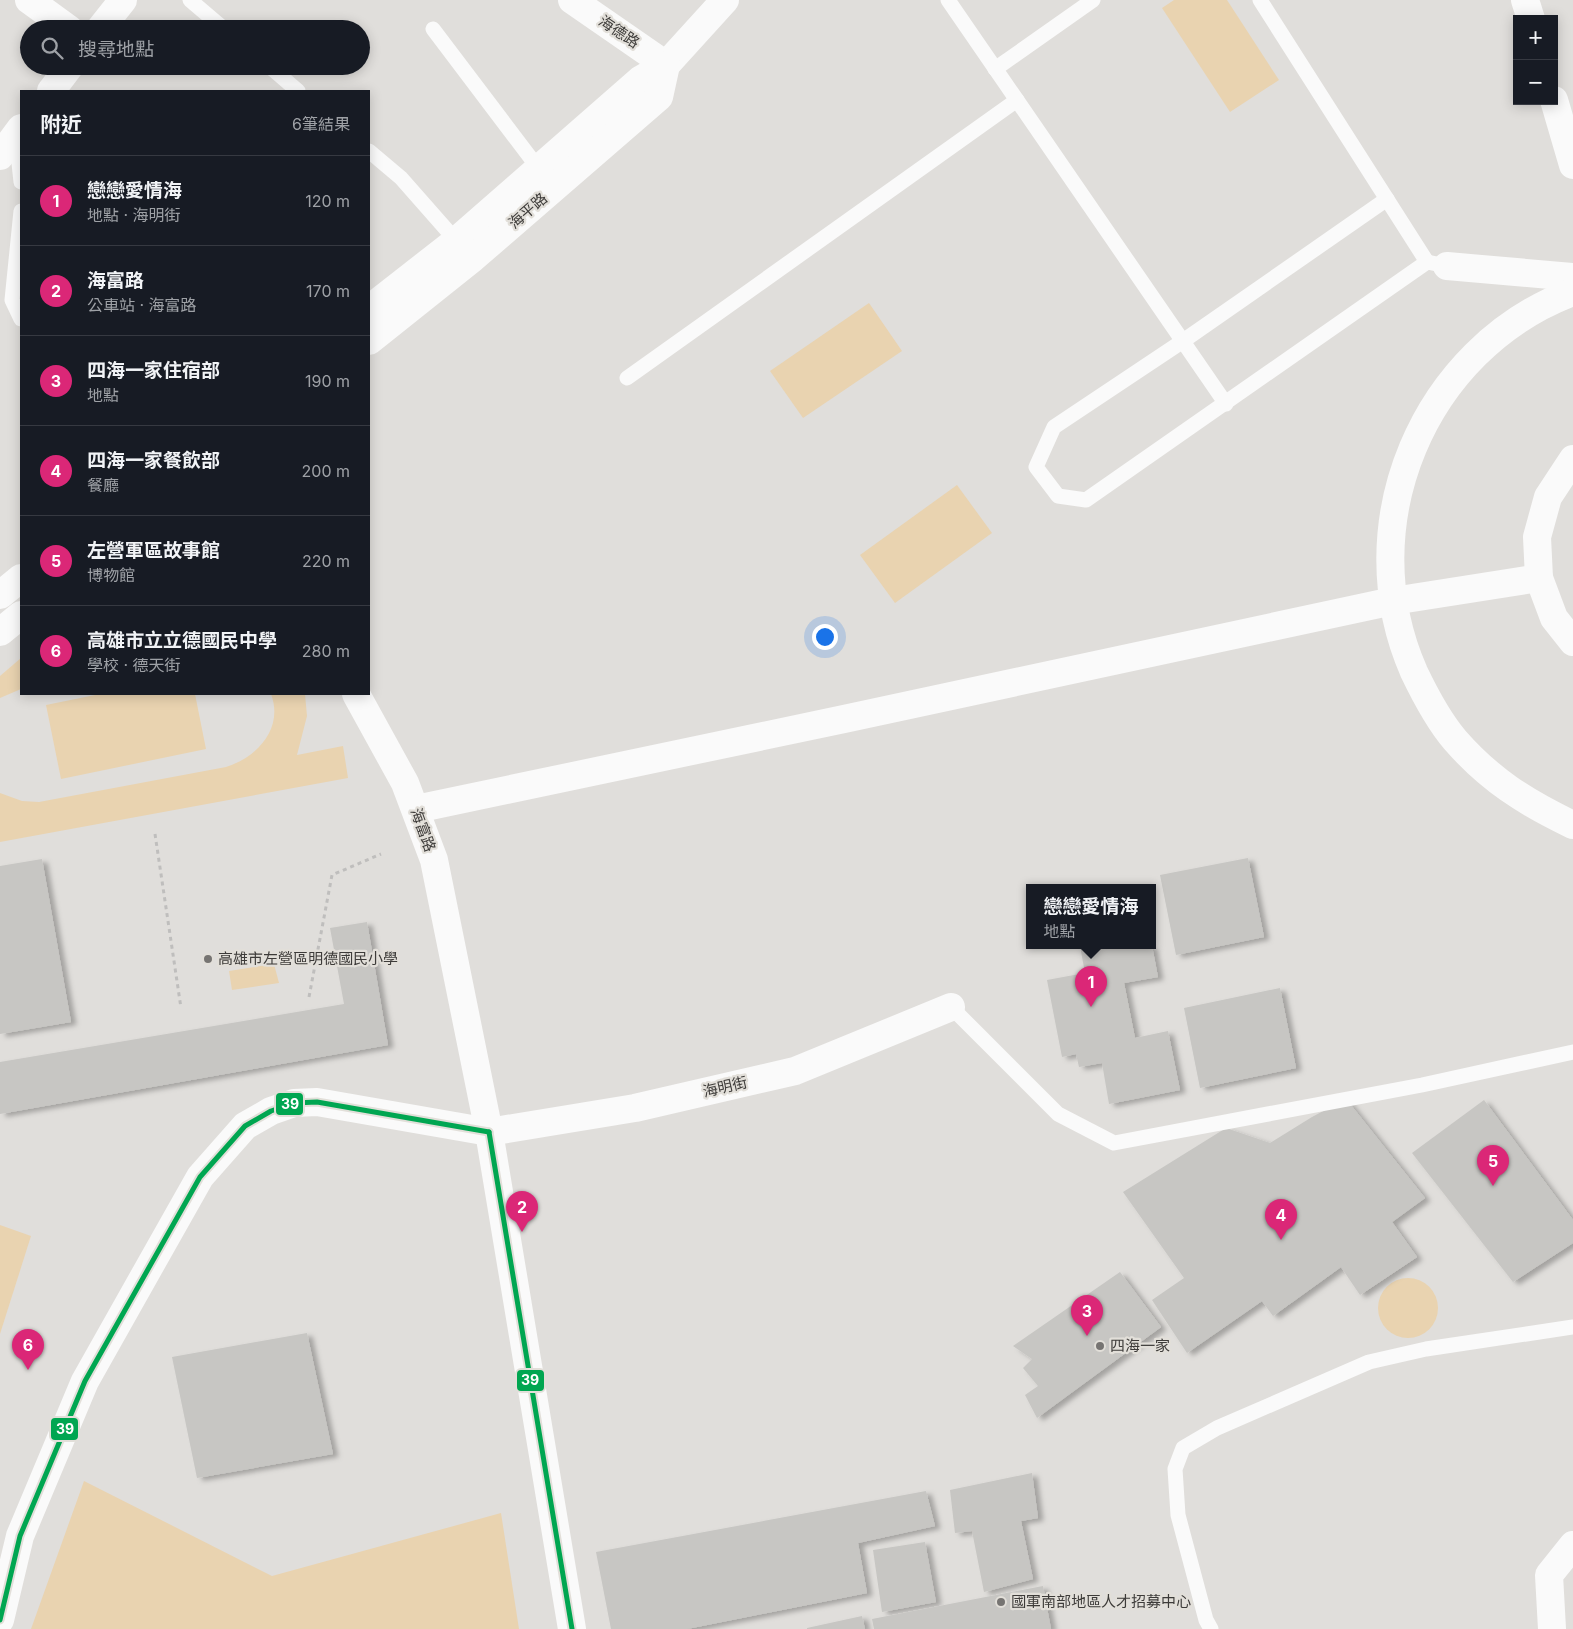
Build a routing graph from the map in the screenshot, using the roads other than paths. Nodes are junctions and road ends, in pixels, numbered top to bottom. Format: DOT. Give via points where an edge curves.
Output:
graph roads {
  1 [pos="29,0"];
  2 [pos="123,0"];
  3 [pos="190,0"];
  4 [pos="572,0"];
  5 [pos="725,0"];
  6 [pos="948,0"];
  7 [pos="1093,0"];
  8 [pos="1260,0"];
  9 [pos="1526,0"];
  10 [pos="1530,15"];
  11 [pos="57,20"];
  12 [pos="107,20"];
  13 [pos="213,20"];
  14 [pos="433,29"];
  15 [pos="666,64"];
  16 [pos="996,69"];
  17 [pos="63,75"];
  18 [pos="279,75"];
  19 [pos="52,90"];
  20 [pos="297,90"];
  21 [pos="1017,100"];
  22 [pos="1555,105"];
  23 [pos="12,140"];
  24 [pos="370,152"];
  25 [pos="1573,165"];
  26 [pos="20,177"];
  27 [pos="548,178"];
  28 [pos="1387,199"];
  29 [pos="20,220"];
  30 [pos="464,249"];
  31 [pos="1437,264"];
  32 [pos="1573,277"];
  33 [pos="1573,292"];
  34 [pos="370,308"];
  35 [pos="20,317"];
  36 [pos="370,340"];
  37 [pos="1183,341"];
  38 [pos="628,378"];
  39 [pos="1226,404"];
  40 [pos="1573,458"];
  41 [pos="1539,578"];
  42 [pos="20,579"];
  43 [pos="0,595"];
  44 [pos="1393,601"];
  45 [pos="20,615"];
  46 [pos="0,632"];
  47 [pos="1573,642"];
  48 [pos="357,695"];
  49 [pos="416,809"];
  50 [pos="1573,825"];
  51 [pos="951,1007"];
  52 [pos="1573,1052"];
  53 [pos="489,1132"];
  54 [pos="1573,1327"];
  55 [pos="1573,1545"];
  56 [pos="0,1620"];
  57 [pos="572,1629"];
  58 [pos="1211,1629"];
  59 [pos="1552,1629"];
  1 -- 11 [label="street"];
  2 -- 12 [label="street"];
  3 -- 13 [label="lane"];
  4 -- 15 [label="street, 海德路"];
  5 -- 15 [label="street"];
  6 -- 16 [label="lane"];
  7 -- 16 [label="lane"];
  8 -- 28 [label="lane"];
  9 -- 10 [label="street"];
  14 -- 27 [label="lane"];
  15 -- 27 [label="street, 海平路" via="659,97"];
  16 -- 21 [label="lane"];
  17 -- 19 [label="street"];
  18 -- 20 [label="lane"];
  21 -- 37 [label="lane"];
  21 -- 38 [label="lane"];
  22 -- 25 [label="street"];
  23 -- 26 [label="lane"];
  24 -- 30 [label="lane" via="401,178"];
  27 -- 30 [label="street, 海平路"];
  28 -- 31 [label="lane"];
  28 -- 37 [label="lane"];
  29 -- 35 [label="lane" via="12,300"];
  30 -- 34 [label="street, 海平路"];
  30 -- 36 [label="street, 海平路"];
  31 -- 32 [label="street"];
  31 -- 39 [label="lane"];
  33 -- 44 [label="street" via="1548,301 1498,334 1455,376 1422,426 1400,482 1390,541"];
  37 -- 39 [label="lane"];
  37 -- 39 [label="lane" via="1054,428 1036,467 1058,496 1086,500"];
  40 -- 41 [label="street" via="1548,497 1537,537"];
  41 -- 44 [label="street"];
  41 -- 47 [label="street" via="1554,618"];
  42 -- 43 [label="street"];
  44 -- 49 [label="street"];
  44 -- 50 [label="street" via="1408,658 1426,697 1454,739 1496,780 1531,805"];
  45 -- 46 [label="street"];
  48 -- 49 [label="street, 海富路"];
  49 -- 53 [label="street, 海富路" via="434,860"];
  51 -- 52 [label="lane" via="1058,1114 1114,1144 1422,1085"];
  51 -- 53 [label="street, 海明街" via="795,1071 635,1108"];
  53 -- 56 [label="street, 海明街" via="316,1102 294,1103 271,1111 245,1126 200,1176 85,1381 20,1536"];
  53 -- 57 [label="street, 海富路"];
  54 -- 58 [label="lane" via="1426,1349 1369,1362 1216,1428 1183,1448 1175,1469 1178,1515"];
  55 -- 59 [label="street" via="1549,1575"];
}
